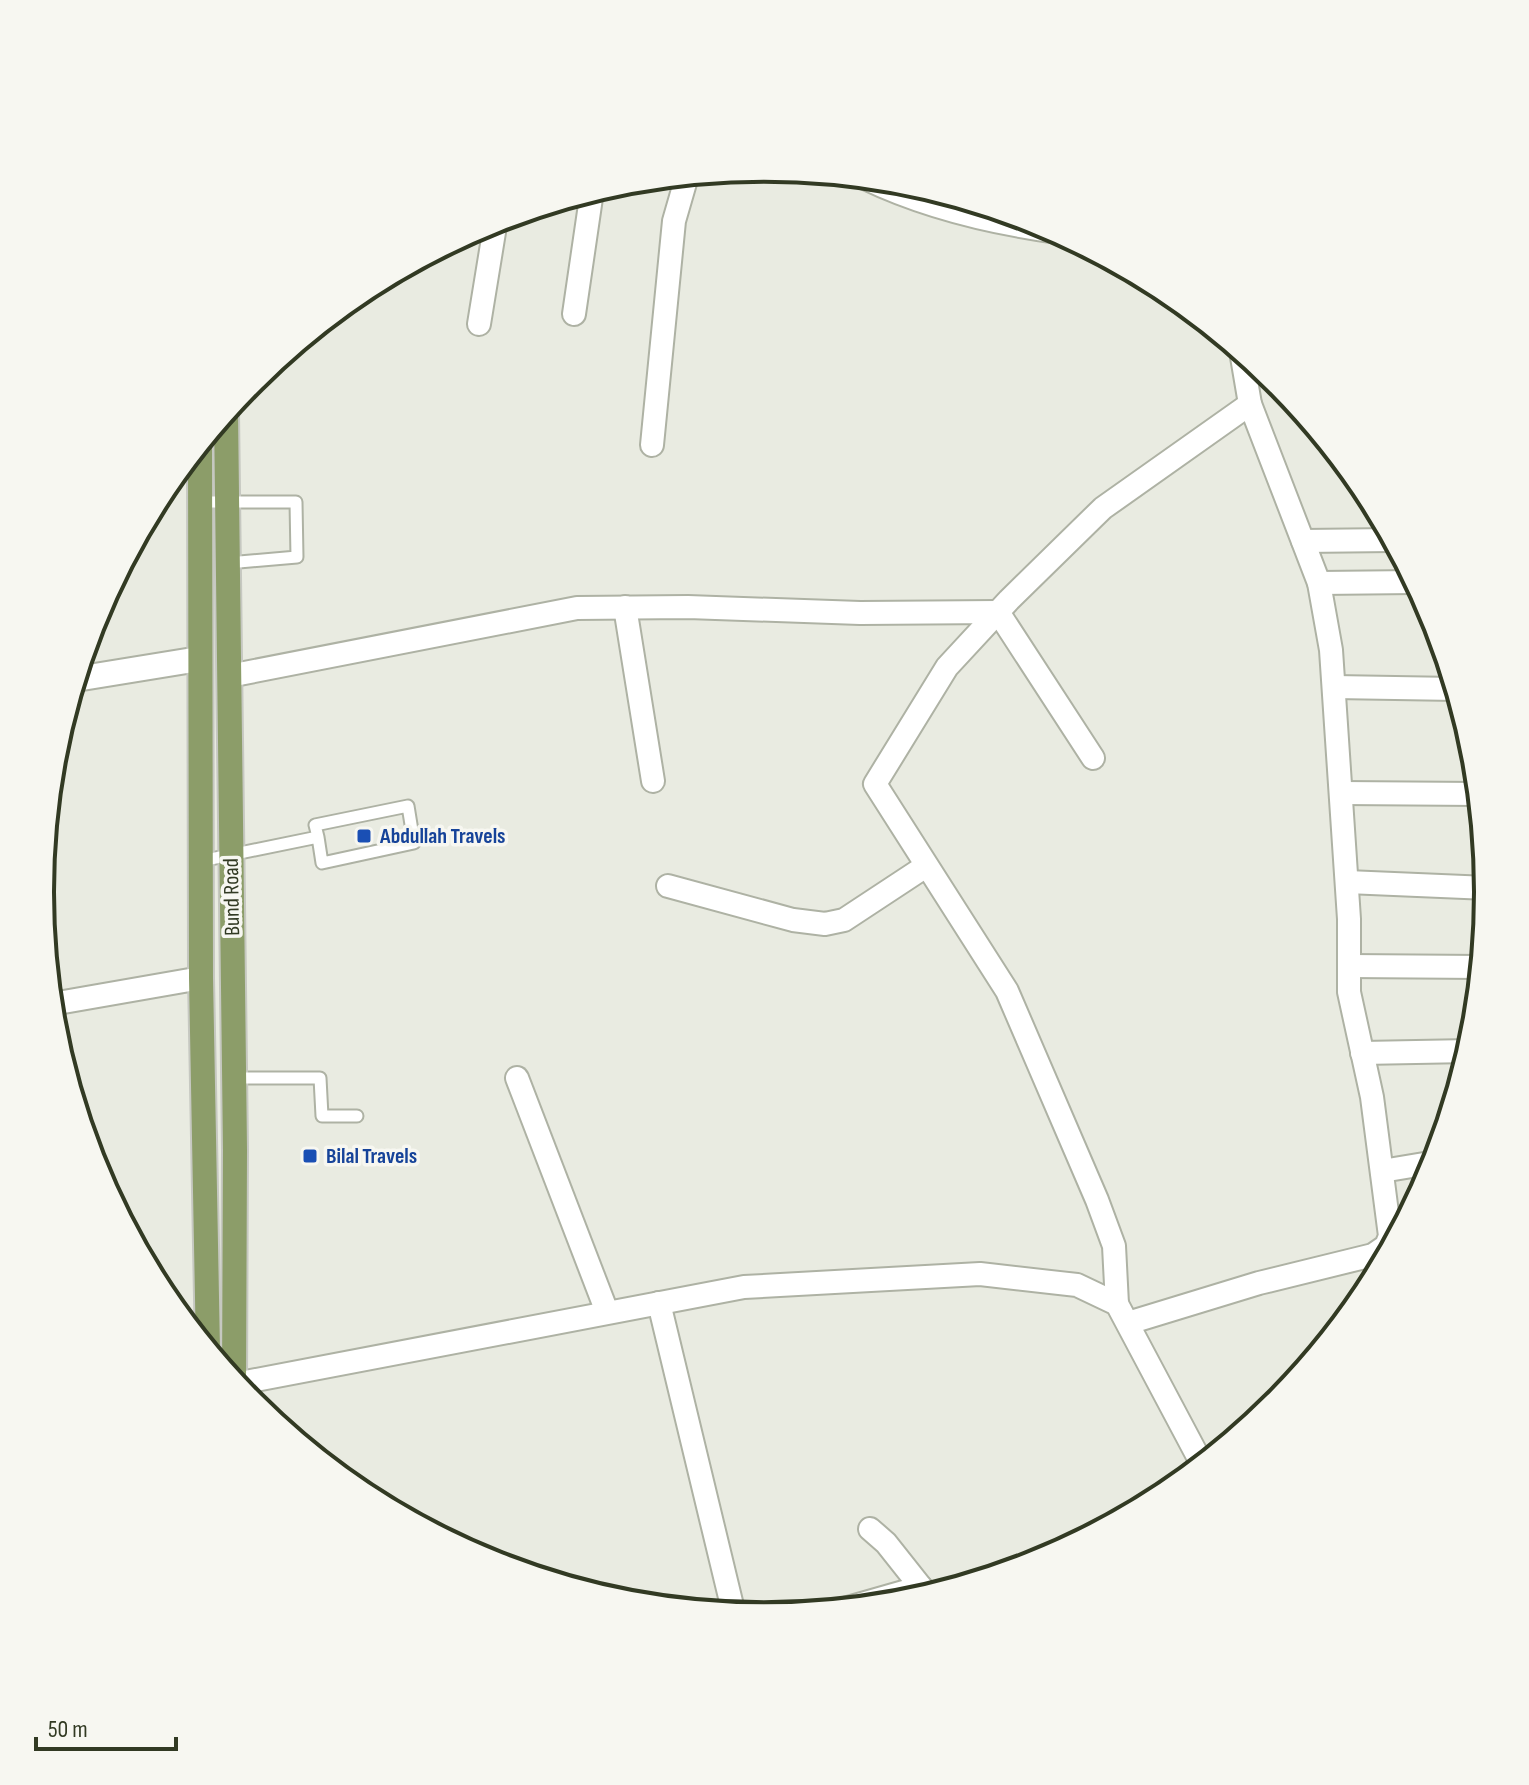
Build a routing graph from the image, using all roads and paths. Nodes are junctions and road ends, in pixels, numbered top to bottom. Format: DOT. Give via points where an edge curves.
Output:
graph roads {
  1 [pos="684,187"];
  2 [pos="590,204"];
  3 [pos="493,236"];
  4 [pos="574,314"];
  5 [pos="479,324"];
  6 [pos="1246,371"];
  7 [pos="1250,404"];
  8 [pos="226,429"];
  9 [pos="652,445"];
  10 [pos="200,461"];
  11 [pos="201,502"];
  12 [pos="228,502"];
  13 [pos="1382,540"];
  14 [pos="1303,541"];
  15 [pos="228,563"];
  16 [pos="1404,582"];
  17 [pos="1319,583"];
  18 [pos="625,607"];
  19 [pos="998,612"];
  20 [pos="199,659"];
  21 [pos="229,676"];
  22 [pos="88,677"];
  23 [pos="1334,687"];
  24 [pos="1445,689"];
  25 [pos="1093,758"];
  26 [pos="653,781"];
  27 [pos="1341,793"];
  28 [pos="1468,794"];
  29 [pos="318,837"];
  30 [pos="231,856"];
  31 [pos="201,861"];
  32 [pos="926,866"];
  33 [pos="1347,882"];
  34 [pos="668,886"];
  35 [pos="1475,887"];
  36 [pos="1349,966"];
  37 [pos="1471,967"];
  38 [pos="201,978"];
  39 [pos="63,1002"];
  40 [pos="1456,1051"];
  41 [pos="1362,1053"];
  42 [pos="234,1078"];
  43 [pos="517,1078"];
  44 [pos="357,1116"];
  45 [pos="1421,1165"];
  46 [pos="1382,1171"];
  47 [pos="1389,1231"];
  48 [pos="1378,1252"];
  49 [pos="659,1303"];
  50 [pos="607,1312"];
  51 [pos="1122,1313"];
  52 [pos="208,1333"];
  53 [pos="235,1366"];
  54 [pos="249,1381"];
  55 [pos="1197,1456"];
  56 [pos="870,1529"];
  57 [pos="920,1585"];
  58 [pos="731,1602"];
  1 -- 9 [label="street" via="674,221"];
  2 -- 4 [label="street"];
  3 -- 5 [label="street"];
  6 -- 7 [label="street"];
  7 -- 14 [label="street"];
  7 -- 19 [label="street" via="1103,508"];
  8 -- 12 [label="main road, Bund Road"];
  10 -- 11 [label="main road, Bund Road"];
  11 -- 12 [label="lane"];
  11 -- 20 [label="main road, Bund Road"];
  12 -- 15 [label="main road, Bund Road"];
  12 -- 15 [label="lane" via="296,502 297,557"];
  13 -- 14 [label="street"];
  14 -- 17 [label="street"];
  15 -- 21 [label="main road, Bund Road"];
  16 -- 17 [label="street"];
  17 -- 23 [label="street"];
  18 -- 19 [label="street"];
  18 -- 21 [label="street" via="577,608"];
  18 -- 26 [label="street"];
  19 -- 25 [label="street"];
  19 -- 32 [label="street" via="947,667 875,784"];
  20 -- 22 [label="street"];
  20 -- 31 [label="main road, Bund Road"];
  21 -- 30 [label="main road, Bund Road"];
  23 -- 24 [label="street"];
  23 -- 27 [label="street"];
  27 -- 28 [label="street"];
  27 -- 33 [label="street"];
  29 -- 29 [label="lane" via="315,825 408,806 414,843 322,863"];
  29 -- 30 [label="lane"];
  30 -- 31 [label="lane"];
  30 -- 42 [label="main road, Bund Road"];
  31 -- 38 [label="main road, Bund Road"];
  32 -- 34 [label="street" via="844,920 825,924"];
  32 -- 51 [label="street" via="1007,991 1114,1246"];
  33 -- 35 [label="street"];
  33 -- 36 [label="street"];
  36 -- 37 [label="street"];
  36 -- 41 [label="street"];
  38 -- 39 [label="street"];
  38 -- 52 [label="main road, Bund Road"];
  40 -- 41 [label="street"];
  41 -- 46 [label="street"];
  42 -- 44 [label="lane" via="320,1078 322,1116"];
  42 -- 53 [label="main road, Bund Road"];
  43 -- 50 [label="street"];
  45 -- 46 [label="street"];
  46 -- 47 [label="street"];
  48 -- 51 [label="street"];
  49 -- 50 [label="street"];
  49 -- 51 [label="street" via="744,1287 980,1274 1077,1285"];
  49 -- 58 [label="street"];
  50 -- 54 [label="street"];
  51 -- 55 [label="street"];
  56 -- 57 [label="street"];
}
